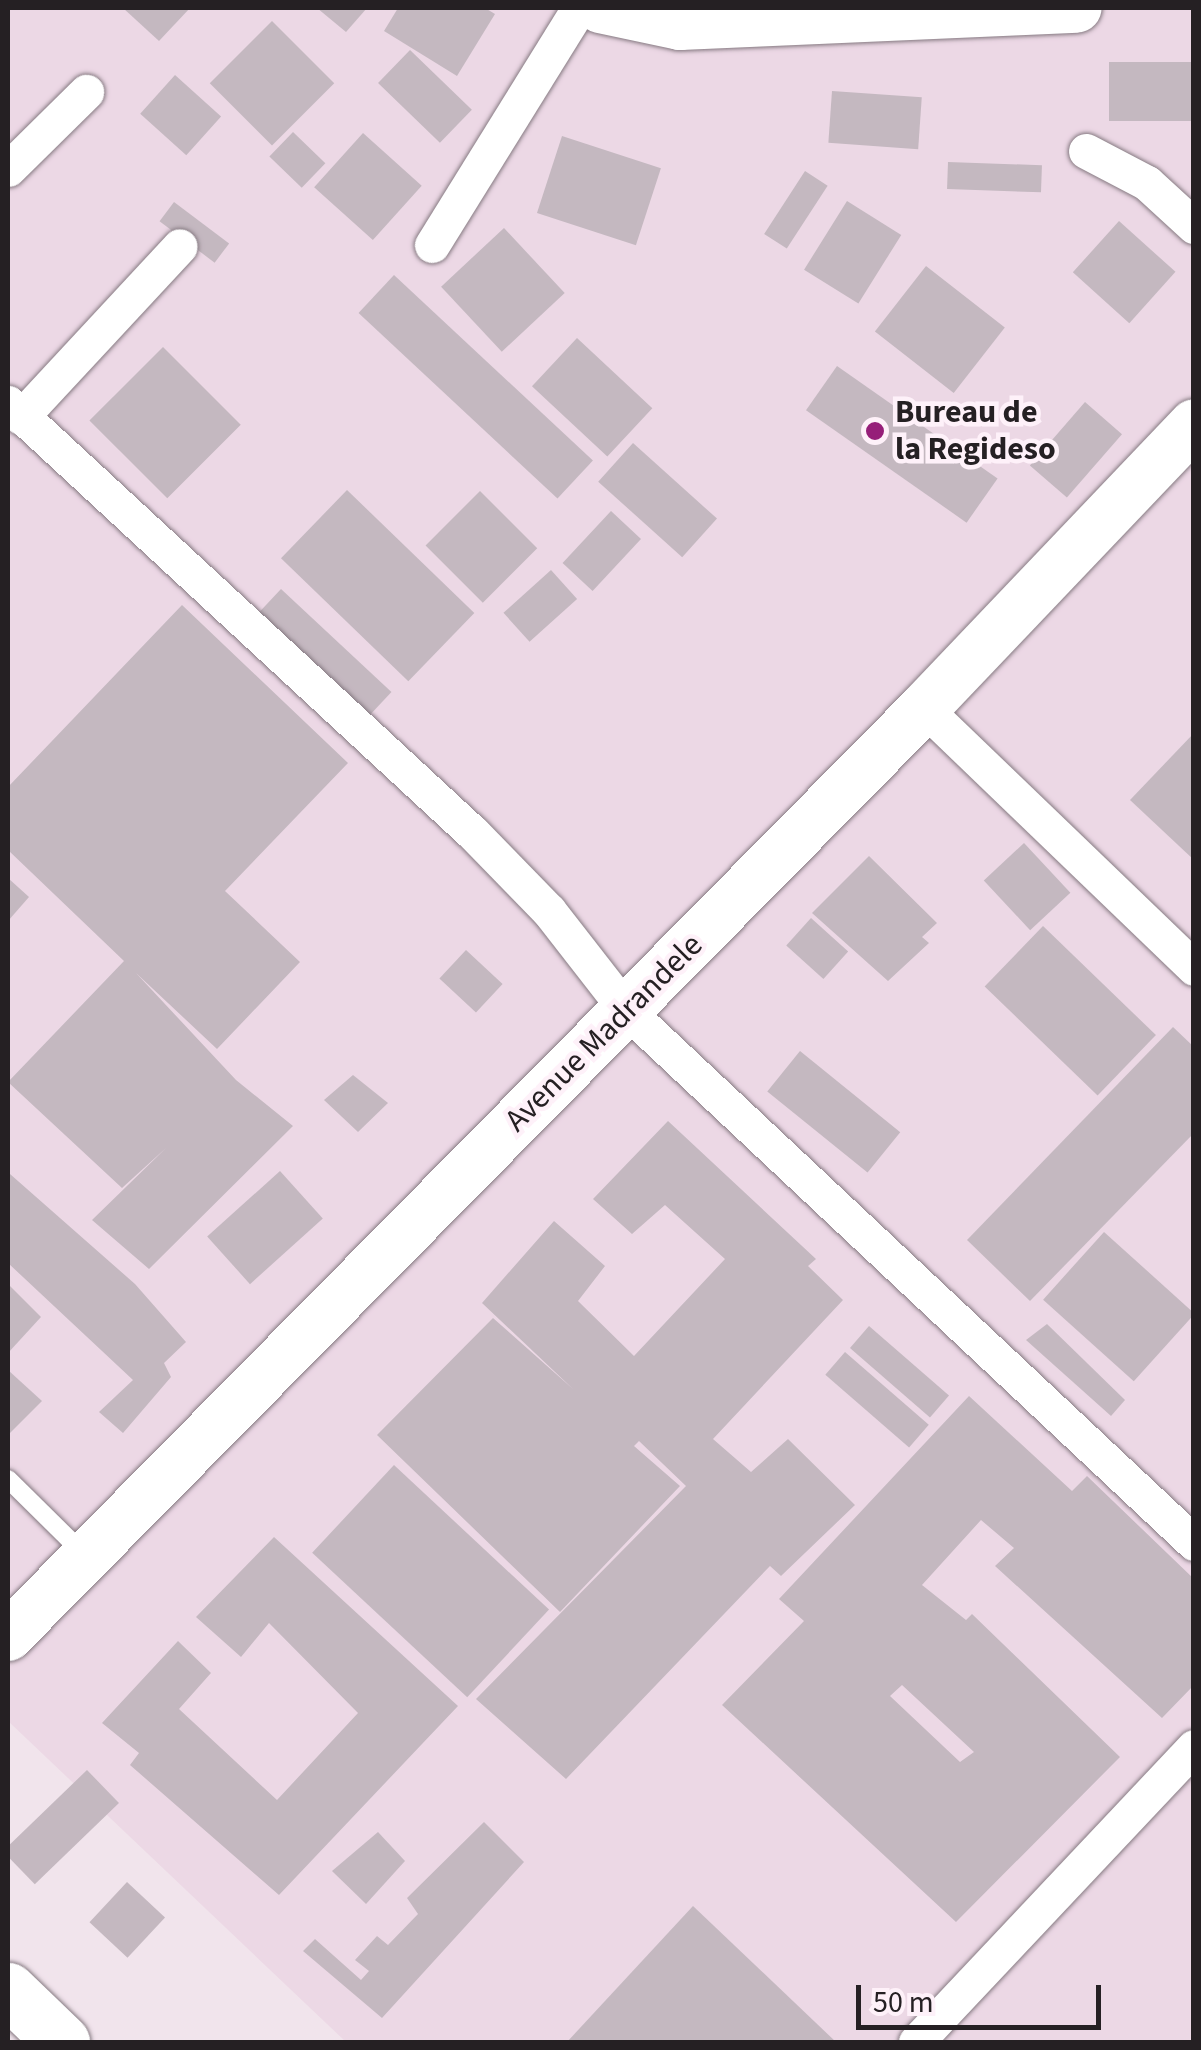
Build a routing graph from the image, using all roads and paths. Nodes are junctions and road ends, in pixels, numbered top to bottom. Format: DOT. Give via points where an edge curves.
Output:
graph roads {
  1 [pos="580,8"];
  2 [pos="600,8"];
  3 [pos="1052,9"];
  4 [pos="679,16"];
  5 [pos="86,92"];
  6 [pos="1086,151"];
  7 [pos="8,169"];
  8 [pos="1194,226"];
  9 [pos="432,244"];
  10 [pos="180,246"];
  11 [pos="14,410"];
  12 [pos="1194,424"];
  13 [pos="924,708"];
  14 [pos="1194,968"];
  15 [pos="626,1010"];
  16 [pos="8,1479"];
  17 [pos="1194,1544"];
  18 [pos="86,1556"];
  19 [pos="8,1636"];
  20 [pos="1194,1747"];
  21 [pos="8,1990"];
  22 [pos="62,2042"];
  23 [pos="916,2042"];
  1 -- 9 [label="street"];
  2 -- 4 [label="street"];
  3 -- 4 [label="street"];
  5 -- 7 [label="street"];
  6 -- 8 [label="street" via="1147,183"];
  10 -- 11 [label="street"];
  11 -- 15 [label="street" via="474,834 549,910"];
  12 -- 13 [label="street, Avenue Madrandele"];
  13 -- 14 [label="street"];
  13 -- 15 [label="street, Avenue Madrandele"];
  15 -- 17 [label="street"];
  15 -- 18 [label="street, Avenue Madrandele"];
  16 -- 18 [label="lane"];
  18 -- 19 [label="street, Avenue Madrandele"];
  20 -- 23 [label="street"];
  21 -- 22 [label="main road"];
}
